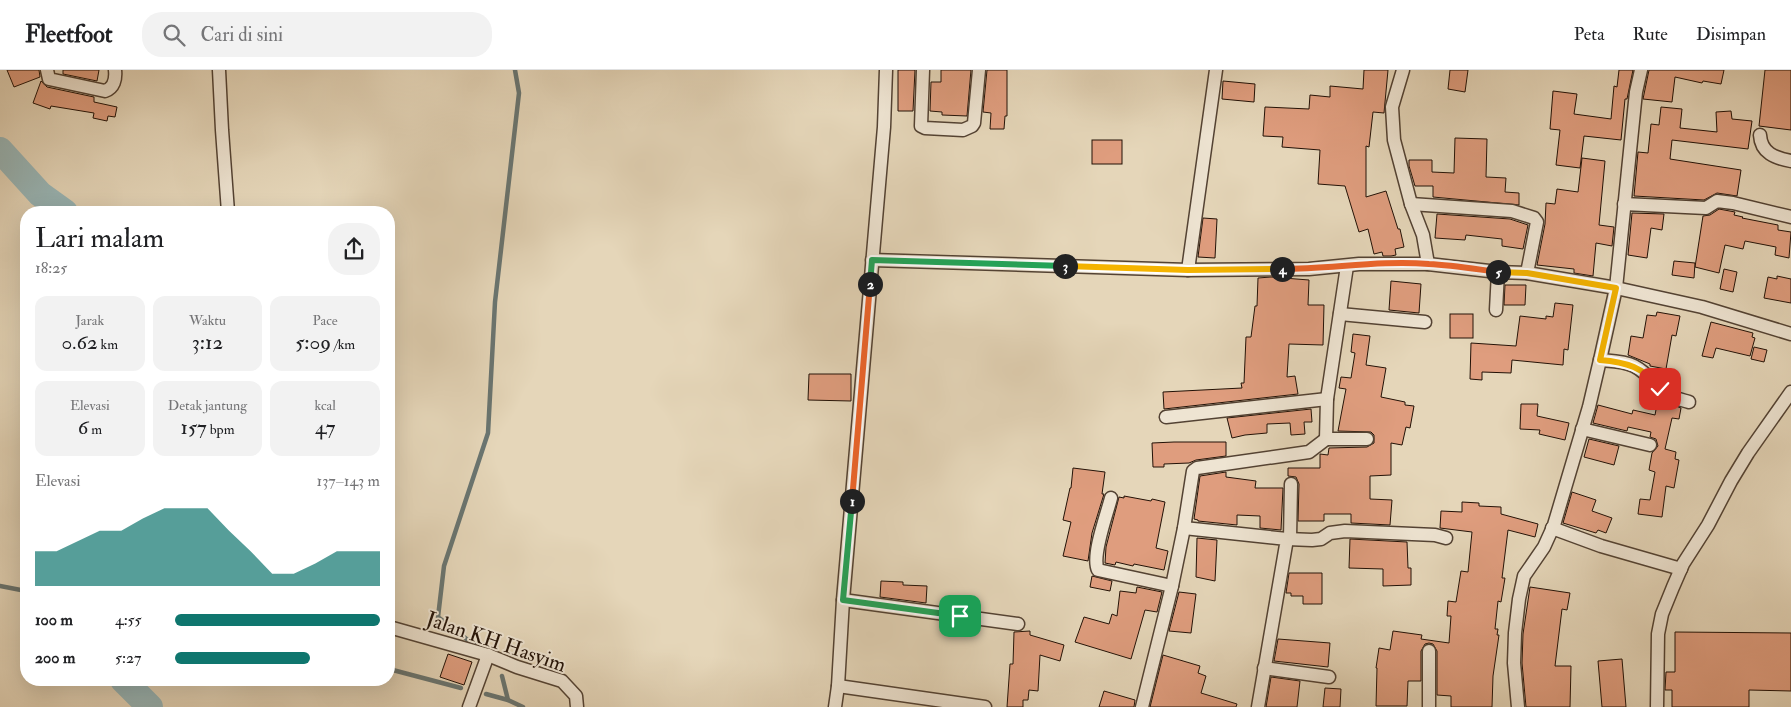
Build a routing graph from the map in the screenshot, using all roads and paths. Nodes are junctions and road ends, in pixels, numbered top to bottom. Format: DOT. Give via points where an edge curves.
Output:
graph roads {
  1 [pos="47,70"];
  2 [pos="115,70"];
  3 [pos="219,70"];
  4 [pos="886,70"];
  5 [pos="923,70"];
  6 [pos="979,70"];
  7 [pos="1216,70"];
  8 [pos="1403,70"];
  9 [pos="1641,70"];
  10 [pos="1760,136"];
  11 [pos="1791,161"];
  12 [pos="1411,204"];
  13 [pos="1624,204"];
  14 [pos="228,206"];
  15 [pos="1791,217"];
  16 [pos="872,260"];
  17 [pos="1428,264"];
  18 [pos="1347,266"];
  19 [pos="1188,270"];
  20 [pos="1498,272"];
  21 [pos="1527,273"];
  22 [pos="1616,288"];
  23 [pos="1496,310"];
  24 [pos="1340,314"];
  25 [pos="1425,322"];
  26 [pos="1791,334"];
  27 [pos="1600,360"];
  28 [pos="1791,392"];
  29 [pos="1327,399"];
  30 [pos="1689,402"];
  31 [pos="1166,416"];
  32 [pos="1582,429"];
  33 [pos="1326,439"];
  34 [pos="1367,439"];
  35 [pos="1650,445"];
  36 [pos="1291,484"];
  37 [pos="1111,498"];
  38 [pos="1184,528"];
  39 [pos="1552,528"];
  40 [pos="1446,538"];
  41 [pos="1288,539"];
  42 [pos="1681,569"];
  43 [pos="1172,586"];
  44 [pos="843,600"];
  45 [pos="1018,624"];
  46 [pos="395,629"];
  47 [pos="1429,651"];
  48 [pos="488,655"];
  49 [pos="1264,668"];
  50 [pos="1330,677"];
  51 [pos="838,686"];
  52 [pos="469,707"];
  53 [pos="577,707"];
  54 [pos="835,707"];
  55 [pos="985,707"];
  56 [pos="1142,707"];
  57 [pos="1258,707"];
  58 [pos="1429,707"];
  59 [pos="1518,707"];
  60 [pos="1657,707"];
  1 -- 2 [label="street" via="49,79 105,91 113,85"];
  3 -- 14 [label="street"];
  4 -- 16 [label="street"];
  5 -- 6 [label="street" via="921,126 963,130 974,122"];
  7 -- 19 [label="street"];
  8 -- 12 [label="street" via="1392,107 1394,140"];
  9 -- 13 [label="street"];
  10 -- 11 [label="street" via="1766,152"];
  12 -- 17 [label="street" via="1423,235"];
  12 -- 21 [label="street" via="1512,211 1534,218 1537,222"];
  13 -- 15 [label="street" via="1706,208 1717,201"];
  13 -- 22 [label="street"];
  16 -- 19 [label="street"];
  16 -- 44 [label="street"];
  17 -- 18 [label="street"];
  17 -- 20 [label="street"];
  18 -- 19 [label="street"];
  18 -- 24 [label="street"];
  20 -- 21 [label="street"];
  20 -- 23 [label="street"];
  21 -- 22 [label="street"];
  22 -- 26 [label="street" via="1702,307"];
  22 -- 27 [label="street"];
  24 -- 25 [label="street"];
  24 -- 29 [label="street"];
  27 -- 30 [label="street" via="1632,365 1648,375 1668,395"];
  27 -- 32 [label="street"];
  28 -- 42 [label="street" via="1748,452"];
  29 -- 31 [label="street"];
  29 -- 33 [label="street"];
  32 -- 35 [label="street"];
  32 -- 39 [label="street"];
  33 -- 34 [label="street"];
  33 -- 38 [label="street" via="1309,452 1192,470"];
  36 -- 41 [label="street"];
  37 -- 43 [label="street" via="1099,542 1098,570"];
  38 -- 41 [label="street"];
  38 -- 43 [label="street"];
  39 -- 42 [label="street"];
  39 -- 59 [label="street" via="1544,547 1524,576 1519,599 1514,663"];
  40 -- 41 [label="street" via="1345,531 1330,533 1321,539"];
  41 -- 49 [label="street"];
  42 -- 60 [label="street" via="1662,614 1658,634"];
  43 -- 56 [label="street"];
  44 -- 45 [label="street"];
  44 -- 51 [label="street"];
  46 -- 48 [label="street, Jalan KH Hasyim"];
  47 -- 58 [label="street"];
  48 -- 52 [label="street"];
  48 -- 53 [label="street, Jalan KH Hasyim" via="562,681 576,696"];
  49 -- 50 [label="street"];
  49 -- 57 [label="street"];
  51 -- 54 [label="street"];
  51 -- 55 [label="street"];
}
